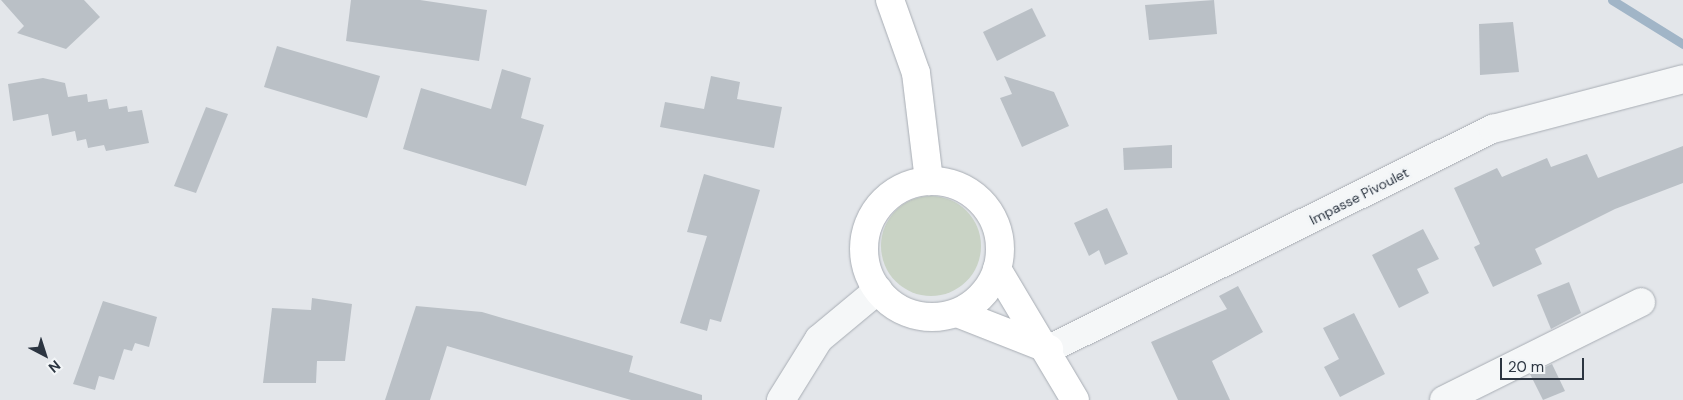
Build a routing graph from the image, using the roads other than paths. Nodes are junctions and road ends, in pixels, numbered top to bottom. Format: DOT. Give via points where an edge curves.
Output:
graph roads {
  1 [pos="890,0"];
  2 [pos="1683,79"];
  3 [pos="929,181"];
  4 [pos="997,269"];
  5 [pos="878,290"];
  6 [pos="1641,302"];
  7 [pos="957,313"];
  8 [pos="1049,349"];
  9 [pos="781,400"];
  10 [pos="1075,400"];
  11 [pos="1444,400"];
  1 -- 3 [label="main road" via="916,73"];
  2 -- 8 [label="street, Impasse Pivoulet" via="1493,129"];
  3 -- 4 [label="main road" via="970,192 986,207 999,241"];
  3 -- 5 [label="main road" via="890,196 866,230 868,272"];
  4 -- 7 [label="main road" via="974,303"];
  4 -- 8 [label="main road"];
  5 -- 7 [label="main road" via="914,315 935,317"];
  5 -- 9 [label="street" via="819,339"];
  6 -- 11 [label="street"];
  7 -- 8 [label="main road"];
  8 -- 10 [label="main road"];
}
